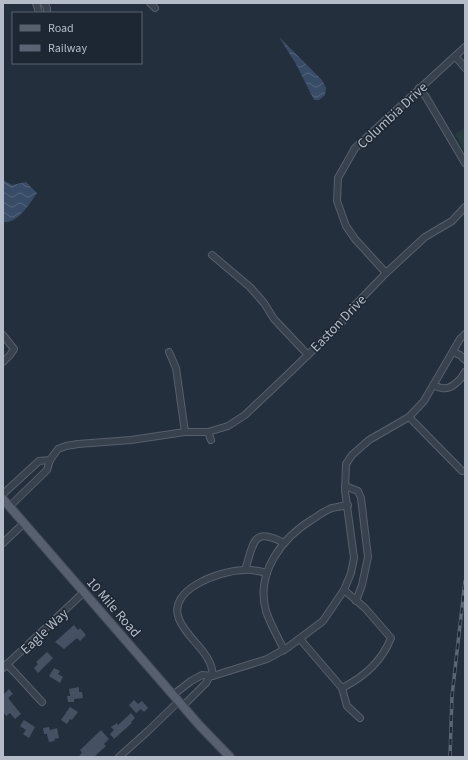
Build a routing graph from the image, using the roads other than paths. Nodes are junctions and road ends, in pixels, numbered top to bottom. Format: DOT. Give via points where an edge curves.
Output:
graph roads {
  1 [pos="150,3"];
  2 [pos="155,8"];
  3 [pos="465,47"];
  4 [pos="455,56"];
  5 [pos="465,68"];
  6 [pos="419,88"];
  7 [pos="465,163"];
  8 [pos="465,208"];
  9 [pos="212,255"];
  10 [pos="386,273"];
  11 [pos="465,334"];
  12 [pos="3,335"];
  13 [pos="169,352"];
  14 [pos="453,352"];
  15 [pos="308,355"];
  16 [pos="465,360"];
  17 [pos="3,362"];
  18 [pos="465,372"];
  19 [pos="433,385"];
  20 [pos="409,418"];
  21 [pos="185,432"];
  22 [pos="208,432"];
  23 [pos="131,440"];
  24 [pos="211,440"];
  25 [pos="132,448"];
  26 [pos="50,460"];
  27 [pos="462,471"];
  28 [pos="345,486"];
  29 [pos="3,494"];
  30 [pos="3,499"];
  31 [pos="348,505"];
  32 [pos="10,506"];
  33 [pos="24,523"];
  34 [pos="3,544"];
  35 [pos="284,544"];
  36 [pos="245,570"];
  37 [pos="267,573"];
  38 [pos="344,590"];
  39 [pos="84,592"];
  40 [pos="356,601"];
  41 [pos="300,639"];
  42 [pos="284,650"];
  43 [pos="5,666"];
  44 [pos="211,676"];
  45 [pos="342,688"];
  46 [pos="178,700"];
  47 [pos="42,702"];
  48 [pos="360,718"];
  49 [pos="119,757"];
  50 [pos="230,757"];
  1 -- 2 [label="street"];
  3 -- 4 [label="street, Columbia Drive"];
  4 -- 5 [label="street"];
  4 -- 6 [label="street, Columbia Drive"];
  6 -- 7 [label="street"];
  6 -- 10 [label="street, Columbia Drive" via="355,148 338,178 337,201 346,226"];
  8 -- 10 [label="street, Easton Drive" via="452,221 425,237"];
  9 -- 15 [label="street" via="250,287 274,319"];
  10 -- 15 [label="street, Easton Drive"];
  11 -- 14 [label="street"];
  12 -- 17 [label="street" via="14,349"];
  13 -- 21 [label="street" via="176,368"];
  14 -- 16 [label="street"];
  14 -- 19 [label="street"];
  15 -- 22 [label="street, Easton Drive" via="245,415 228,426"];
  18 -- 19 [label="street" via="450,388"];
  19 -- 20 [label="street" via="424,401"];
  20 -- 27 [label="street"];
  20 -- 28 [label="street" via="369,440 352,455 346,464"];
  21 -- 22 [label="street, Easton Drive"];
  21 -- 23 [label="street, Easton Drive"];
  22 -- 24 [label="street"];
  23 -- 25 [label="street"];
  23 -- 26 [label="street, Easton Drive" via="66,446 58,449"];
  26 -- 29 [label="street, Easton Drive" via="39,461"];
  26 -- 32 [label="street, Easton Drive" via="47,470"];
  28 -- 31 [label="street"];
  28 -- 40 [label="street" via="358,491 361,498 368,557"];
  30 -- 32 [label="main road, 10 Mile Road"];
  31 -- 35 [label="street" via="322,513 291,535"];
  31 -- 38 [label="street" via="354,558"];
  32 -- 33 [label="main road, 10 Mile Road"];
  33 -- 34 [label="street"];
  33 -- 39 [label="main road, 10 Mile Road"];
  35 -- 36 [label="street" via="272,537 257,538"];
  35 -- 37 [label="street"];
  36 -- 37 [label="street"];
  36 -- 44 [label="street" via="211,576 190,589 177,606 178,617 209,661"];
  37 -- 42 [label="street" via="264,586 266,610"];
  38 -- 40 [label="street"];
  38 -- 41 [label="street" via="323,621"];
  39 -- 43 [label="street, Eagle Way"];
  39 -- 46 [label="main road, 10 Mile Road"];
  40 -- 45 [label="street" via="391,638 386,651 370,670"];
  41 -- 42 [label="street"];
  41 -- 45 [label="street"];
  42 -- 44 [label="street" via="267,659"];
  43 -- 47 [label="street"];
  44 -- 46 [label="street" via="206,683"];
  44 -- 46 [label="street" via="202,675 192,680"];
  45 -- 48 [label="street" via="347,706"];
  46 -- 49 [label="street"];
  46 -- 50 [label="main road, 10 Mile Road"];
}
